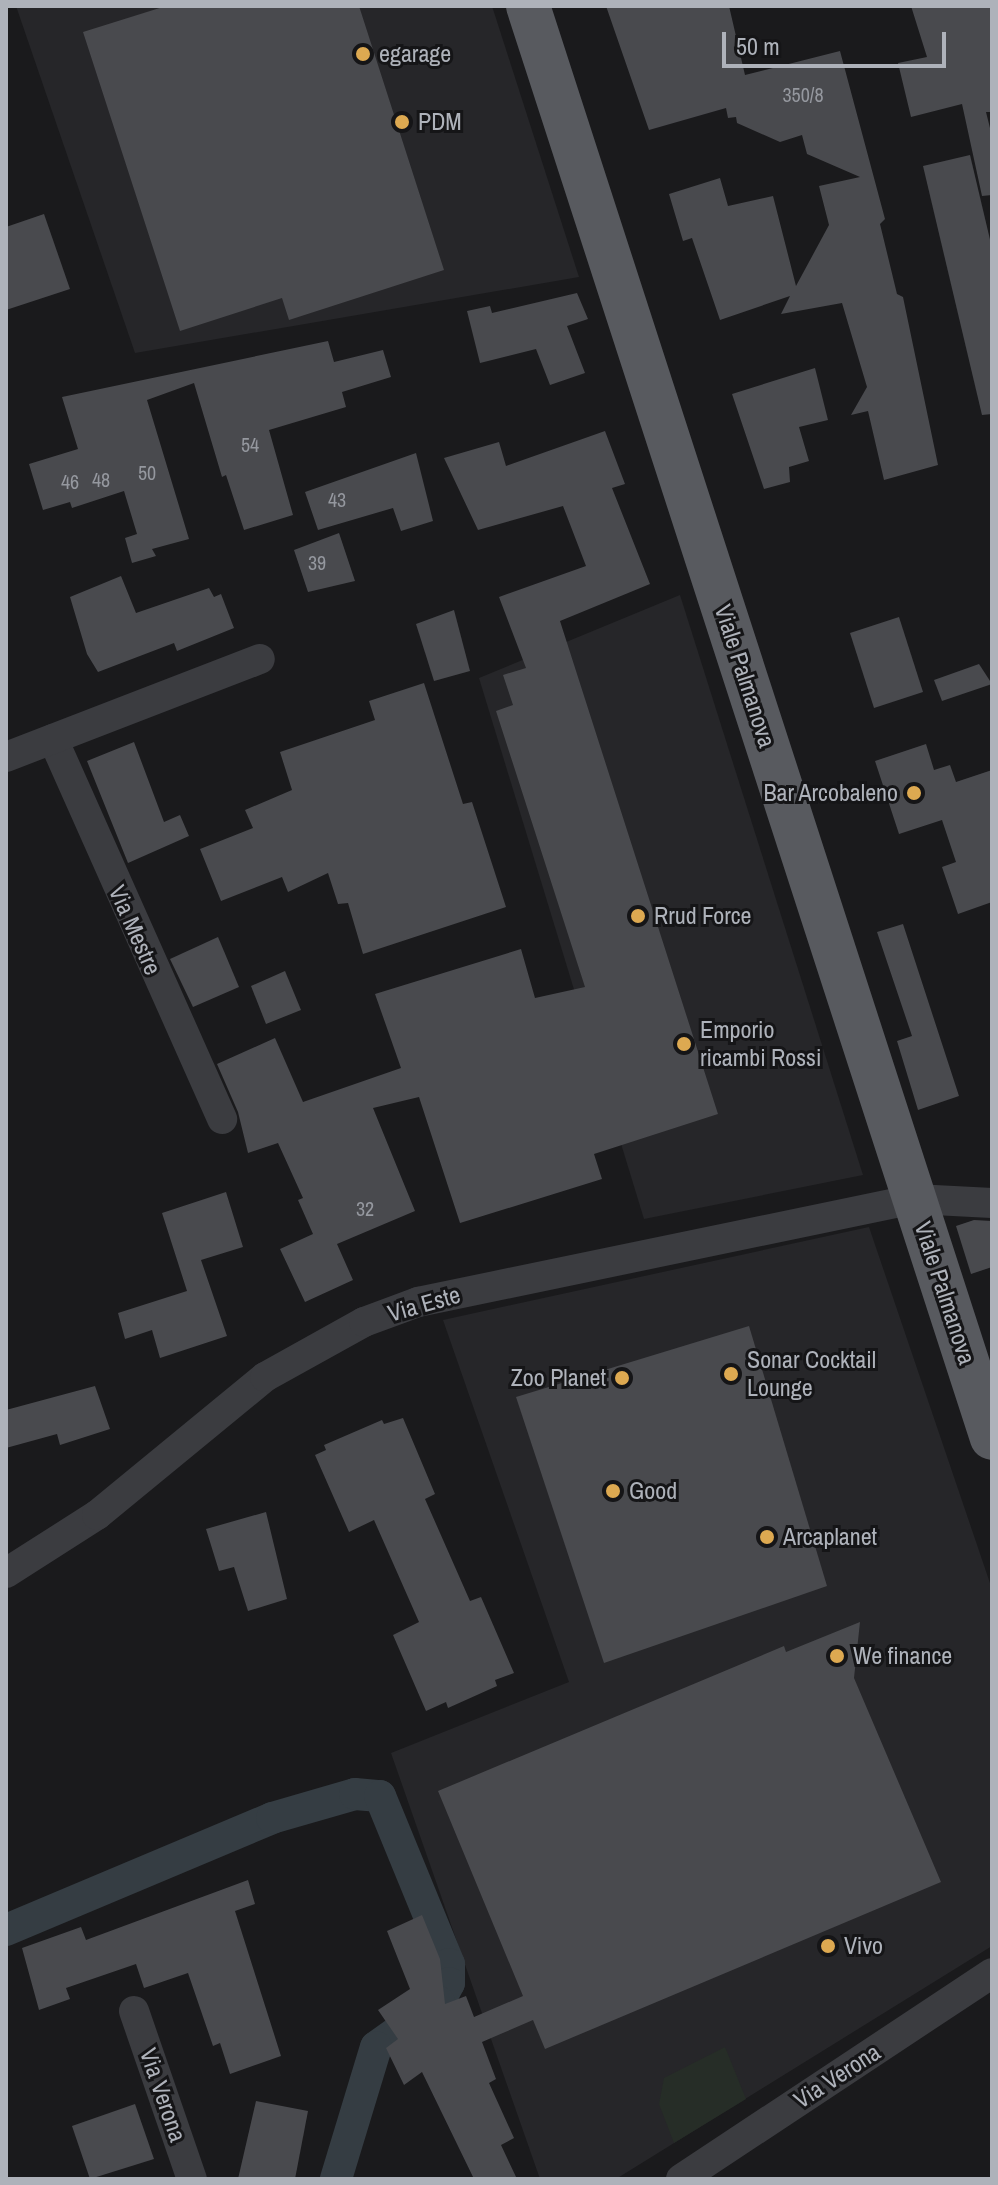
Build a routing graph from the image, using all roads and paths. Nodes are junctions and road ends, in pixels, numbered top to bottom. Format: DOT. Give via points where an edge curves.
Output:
graph roads {
  1 [pos="528,6"];
  2 [pos="260,659"];
  3 [pos="53,739"];
  4 [pos="6,757"];
  5 [pos="222,1119"];
  6 [pos="915,1199"];
  7 [pos="992,1203"];
  8 [pos="992,1438"];
  9 [pos="6,1573"];
  10 [pos="992,1973"];
  11 [pos="134,2011"];
  12 [pos="192,2179"];
  13 [pos="681,2179"];
  1 -- 6 [label="main road, Viale Palmanova"];
  2 -- 3 [label="street"];
  3 -- 4 [label="street"];
  3 -- 5 [label="street, Via Mestre"];
  6 -- 7 [label="street, Via Este"];
  6 -- 8 [label="main road, Viale Palmanova"];
  6 -- 9 [label="street, Via Este" via="418,1302 364,1322 265,1377 97,1515"];
  10 -- 13 [label="street, Via Verona"];
  11 -- 12 [label="street, Via Verona"];
}
